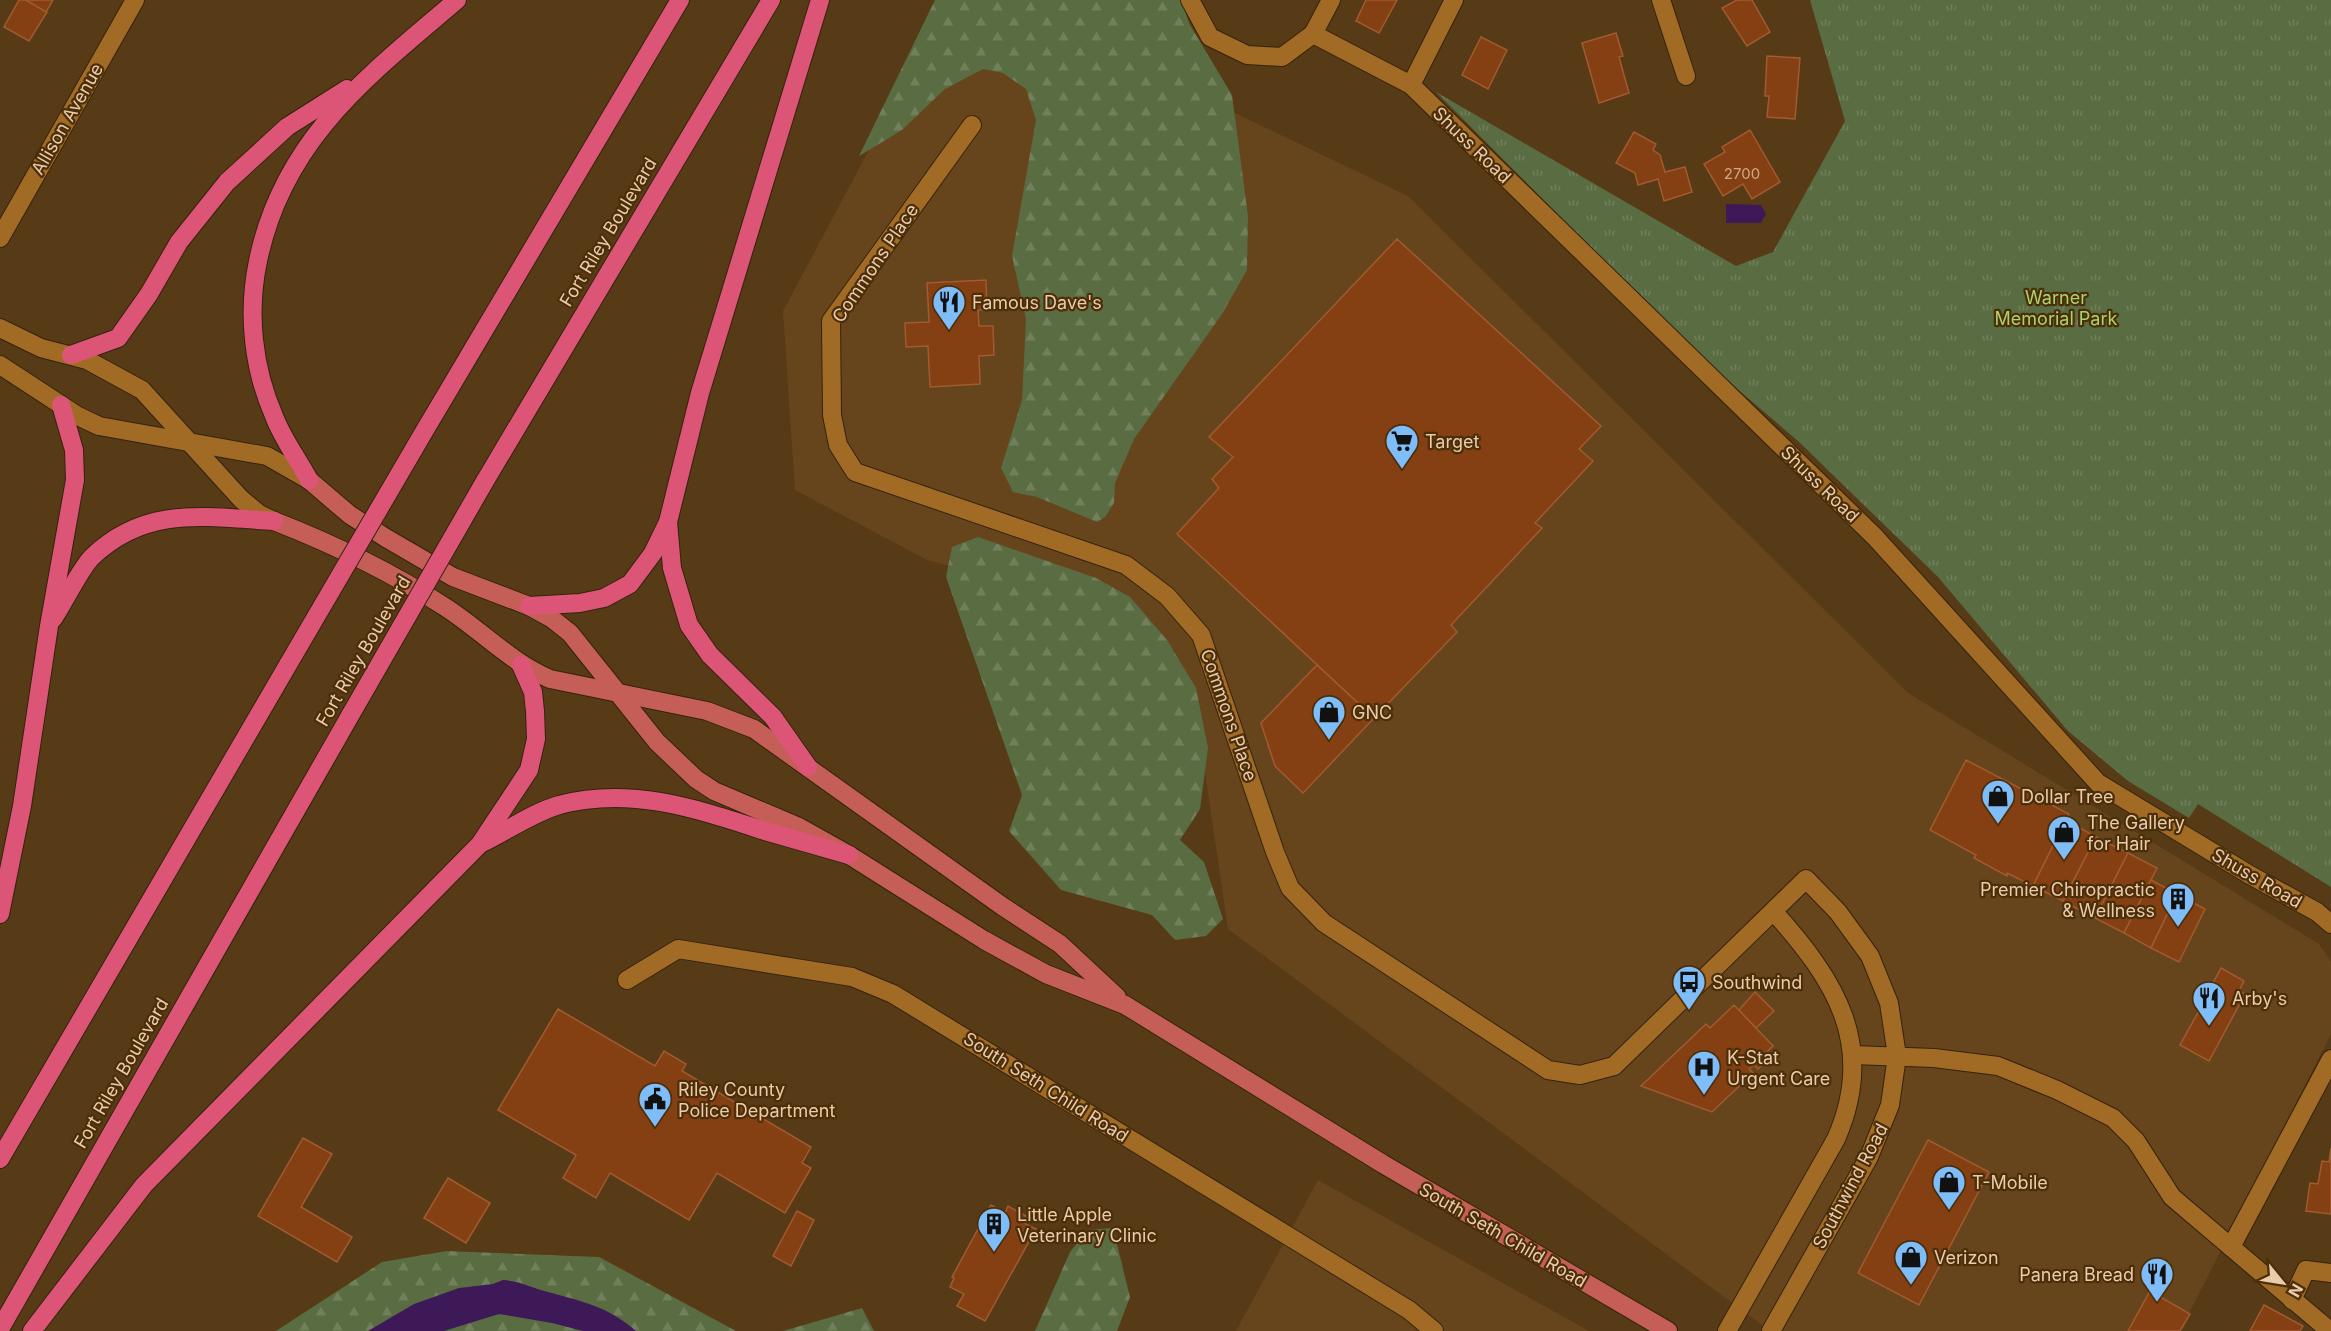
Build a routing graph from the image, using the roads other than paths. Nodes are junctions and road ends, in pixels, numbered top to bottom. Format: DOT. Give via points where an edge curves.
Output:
graph roads {
  1 [pos="135,0"];
  2 [pos="457,0"];
  3 [pos="680,0"];
  4 [pos="771,0"];
  5 [pos="820,0"];
  6 [pos="1190,0"];
  7 [pos="1331,0"];
  8 [pos="1454,0"];
  9 [pos="1661,0"];
  10 [pos="1313,34"];
  11 [pos="371,73"];
  12 [pos="1686,75"];
  13 [pos="1411,86"];
  14 [pos="972,125"];
  15 [pos="0,238"];
  16 [pos="0,328"];
  17 [pos="71,355"];
  18 [pos="0,365"];
  19 [pos="61,405"];
  20 [pos="189,442"];
  21 [pos="309,480"];
  22 [pos="273,521"];
  23 [pos="668,522"];
  24 [pos="529,606"];
  25 [pos="49,626"];
  26 [pos="521,665"];
  27 [pos="619,693"];
  28 [pos="808,767"];
  29 [pos="480,844"];
  30 [pos="849,855"];
  31 [pos="1806,879"];
  32 [pos="1774,912"];
  33 [pos="0,914"];
  34 [pos="2331,924"];
  35 [pos="627,980"];
  36 [pos="1125,1005"];
  37 [pos="1853,1055"];
  38 [pos="1897,1056"];
  39 [pos="2331,1059"];
  40 [pos="2326,1080"];
  41 [pos="0,1159"];
  42 [pos="2231,1246"];
  43 [pos="2331,1273"];
  44 [pos="2292,1300"];
  45 [pos="0,1329"];
  46 [pos="32,1331"];
  47 [pos="1434,1331"];
  48 [pos="1668,1331"];
  49 [pos="1727,1331"];
  50 [pos="1771,1331"];
  51 [pos="2330,1331"];
  1 -- 15 [label="street, Allison Avenue"];
  2 -- 11 [label="highway"];
  3 -- 41 [label="highway, bridge"];
  4 -- 45 [label="highway, Fort Riley Boulevard, bridge" via="485,481"];
  5 -- 23 [label="highway" via="700,393"];
  6 -- 10 [label="street" via="1210,37 1247,55 1282,57"];
  7 -- 10 [label="street"];
  8 -- 13 [label="street"];
  9 -- 12 [label="street"];
  10 -- 13 [label="street, Shuss Road"];
  11 -- 17 [label="highway" via="287,127 227,182 180,242 118,338"];
  11 -- 21 [label="highway" via="329,117 292,165 263,235 254,279 255,359 274,418"];
  13 -- 34 [label="street, Shuss Road" via="1875,537 2098,783 2317,912"];
  14 -- 32 [label="street, Commons Place" via="831,321 832,415 838,445 855,472 1126,565 1167,596 1201,635 1290,888 1324,923 1548,1070 1580,1075 1614,1066"];
  16 -- 17 [label="street, South Seth Child Road" via="41,348"];
  17 -- 20 [label="street, South Seth Child Road" via="111,371 141,390"];
  18 -- 19 [label="street, South Seth Child Road"];
  19 -- 20 [label="street, South Seth Child Road" via="99,426"];
  19 -- 25 [label="highway" via="74,450 75,480"];
  20 -- 21 [label="street, South Seth Child Road" via="267,456"];
  20 -- 22 [label="street, South Seth Child Road" via="241,499"];
  21 -- 24 [label="main road, South Seth Child Road" via="350,515 453,577"];
  22 -- 25 [label="highway" via="177,516 154,520 121,535 90,558"];
  22 -- 26 [label="main road, South Seth Child Road" via="321,540 395,578 453,612"];
  23 -- 24 [label="highway" via="653,553 630,584 604,598"];
  23 -- 28 [label="highway" via="672,568 689,625 710,655 773,717"];
  24 -- 27 [label="main road, South Seth Child Road" via="570,633"];
  25 -- 33 [label="highway" via="22,807"];
  26 -- 27 [label="main road, South Seth Child Road" via="550,679"];
  26 -- 29 [label="highway" via="532,692 536,739 529,770"];
  27 -- 28 [label="main road, South Seth Child Road" via="730,718 754,729"];
  27 -- 30 [label="main road, South Seth Child Road" via="657,742 696,779"];
  28 -- 36 [label="main road, South Seth Child Road" via="1060,944"];
  29 -- 30 [label="highway" via="534,814 557,806 584,799 633,798 701,810"];
  29 -- 46 [label="highway" via="144,1185"];
  30 -- 36 [label="main road, South Seth Child Road" via="1046,974"];
  31 -- 32 [label="street, Commons Place"];
  31 -- 38 [label="street, Southwind Road" via="1838,912 1870,956 1889,1003"];
  32 -- 37 [label="street, Southwind Road" via="1825,975 1849,1032"];
  35 -- 47 [label="street, South Seth Child Road" via="678,949 852,977 893,994 1409,1310"];
  36 -- 48 [label="main road, South Seth Child Road" via="1383,1164"];
  37 -- 38 [label="street"];
  37 -- 49 [label="street, Southwind Road" via="1848,1111 1836,1139"];
  38 -- 42 [label="street" via="1998,1066 2113,1118 2136,1141 2172,1197"];
  38 -- 50 [label="street, Southwind Road" via="1890,1105 1869,1157"];
  39 -- 40 [label="street"];
  40 -- 42 [label="street"];
  42 -- 44 [label="street"];
  43 -- 44 [label="street" via="2306,1270"];
  44 -- 51 [label="street"];
}
